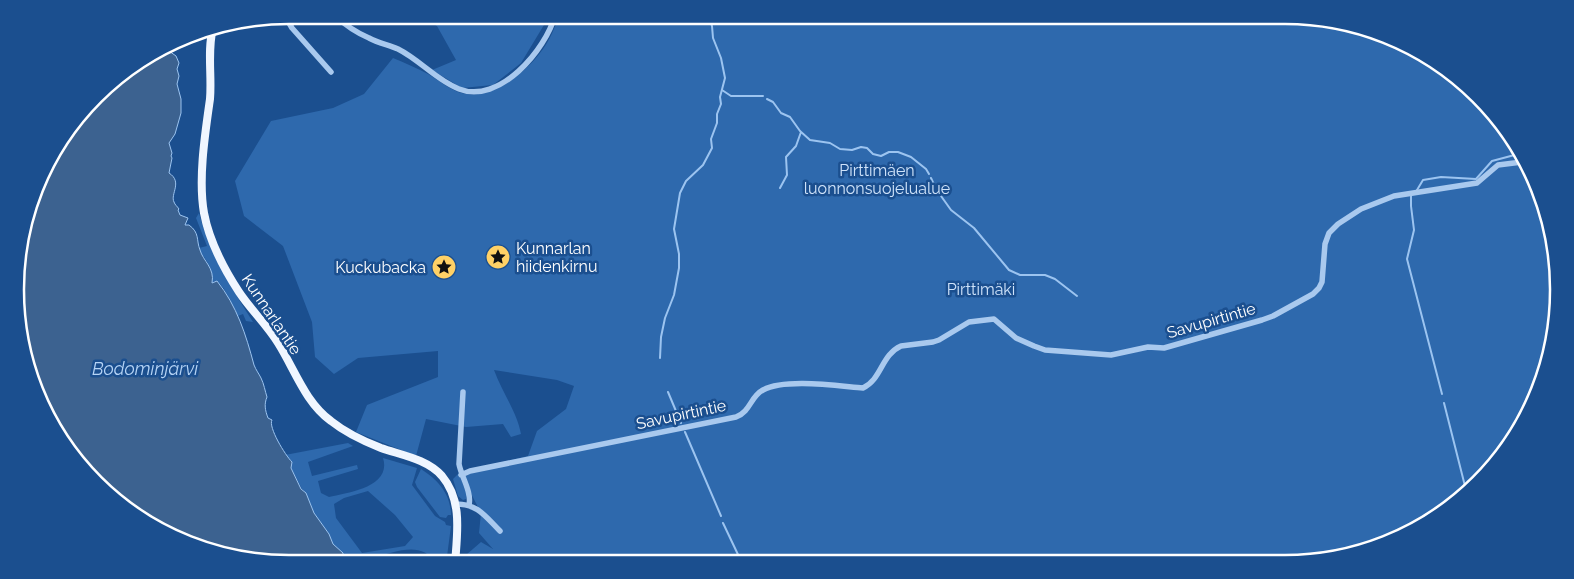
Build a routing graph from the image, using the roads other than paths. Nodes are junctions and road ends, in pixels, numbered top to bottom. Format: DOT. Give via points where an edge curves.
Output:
graph roads {
  1 [pos="290,24"];
  2 [pos="346,24"];
  3 [pos="553,24"];
  4 [pos="211,36"];
  5 [pos="330,72"];
  6 [pos="1518,163"];
  7 [pos="463,392"];
  8 [pos="461,475"];
  9 [pos="456,504"];
  10 [pos="469,505"];
  11 [pos="500,531"];
  12 [pos="456,555"];
  1 -- 5 [label="street"];
  2 -- 3 [label="street" via="368,38 399,50 444,82 460,90 479,92 495,89 523,66"];
  4 -- 9 [label="main road, Kunnarlantie" via="211,86 202,194 208,228 228,273 277,342 320,412 362,440 428,465 445,481"];
  6 -- 8 [label="street, Savupirtintie" via="1498,165 1477,183 1394,196 1361,209 1329,233 1319,288 1262,320 1164,348 1148,347 1111,355 1045,350 1016,338 994,320 969,322 939,340 896,348 864,388 782,384 759,392 743,414 736,417"];
  7 -- 8 [label="street"];
  8 -- 10 [label="street" via="470,498"];
  9 -- 10 [label="street"];
  9 -- 12 [label="main road, Kunnarlantie"];
  10 -- 11 [label="street" via="478,509"];
}
